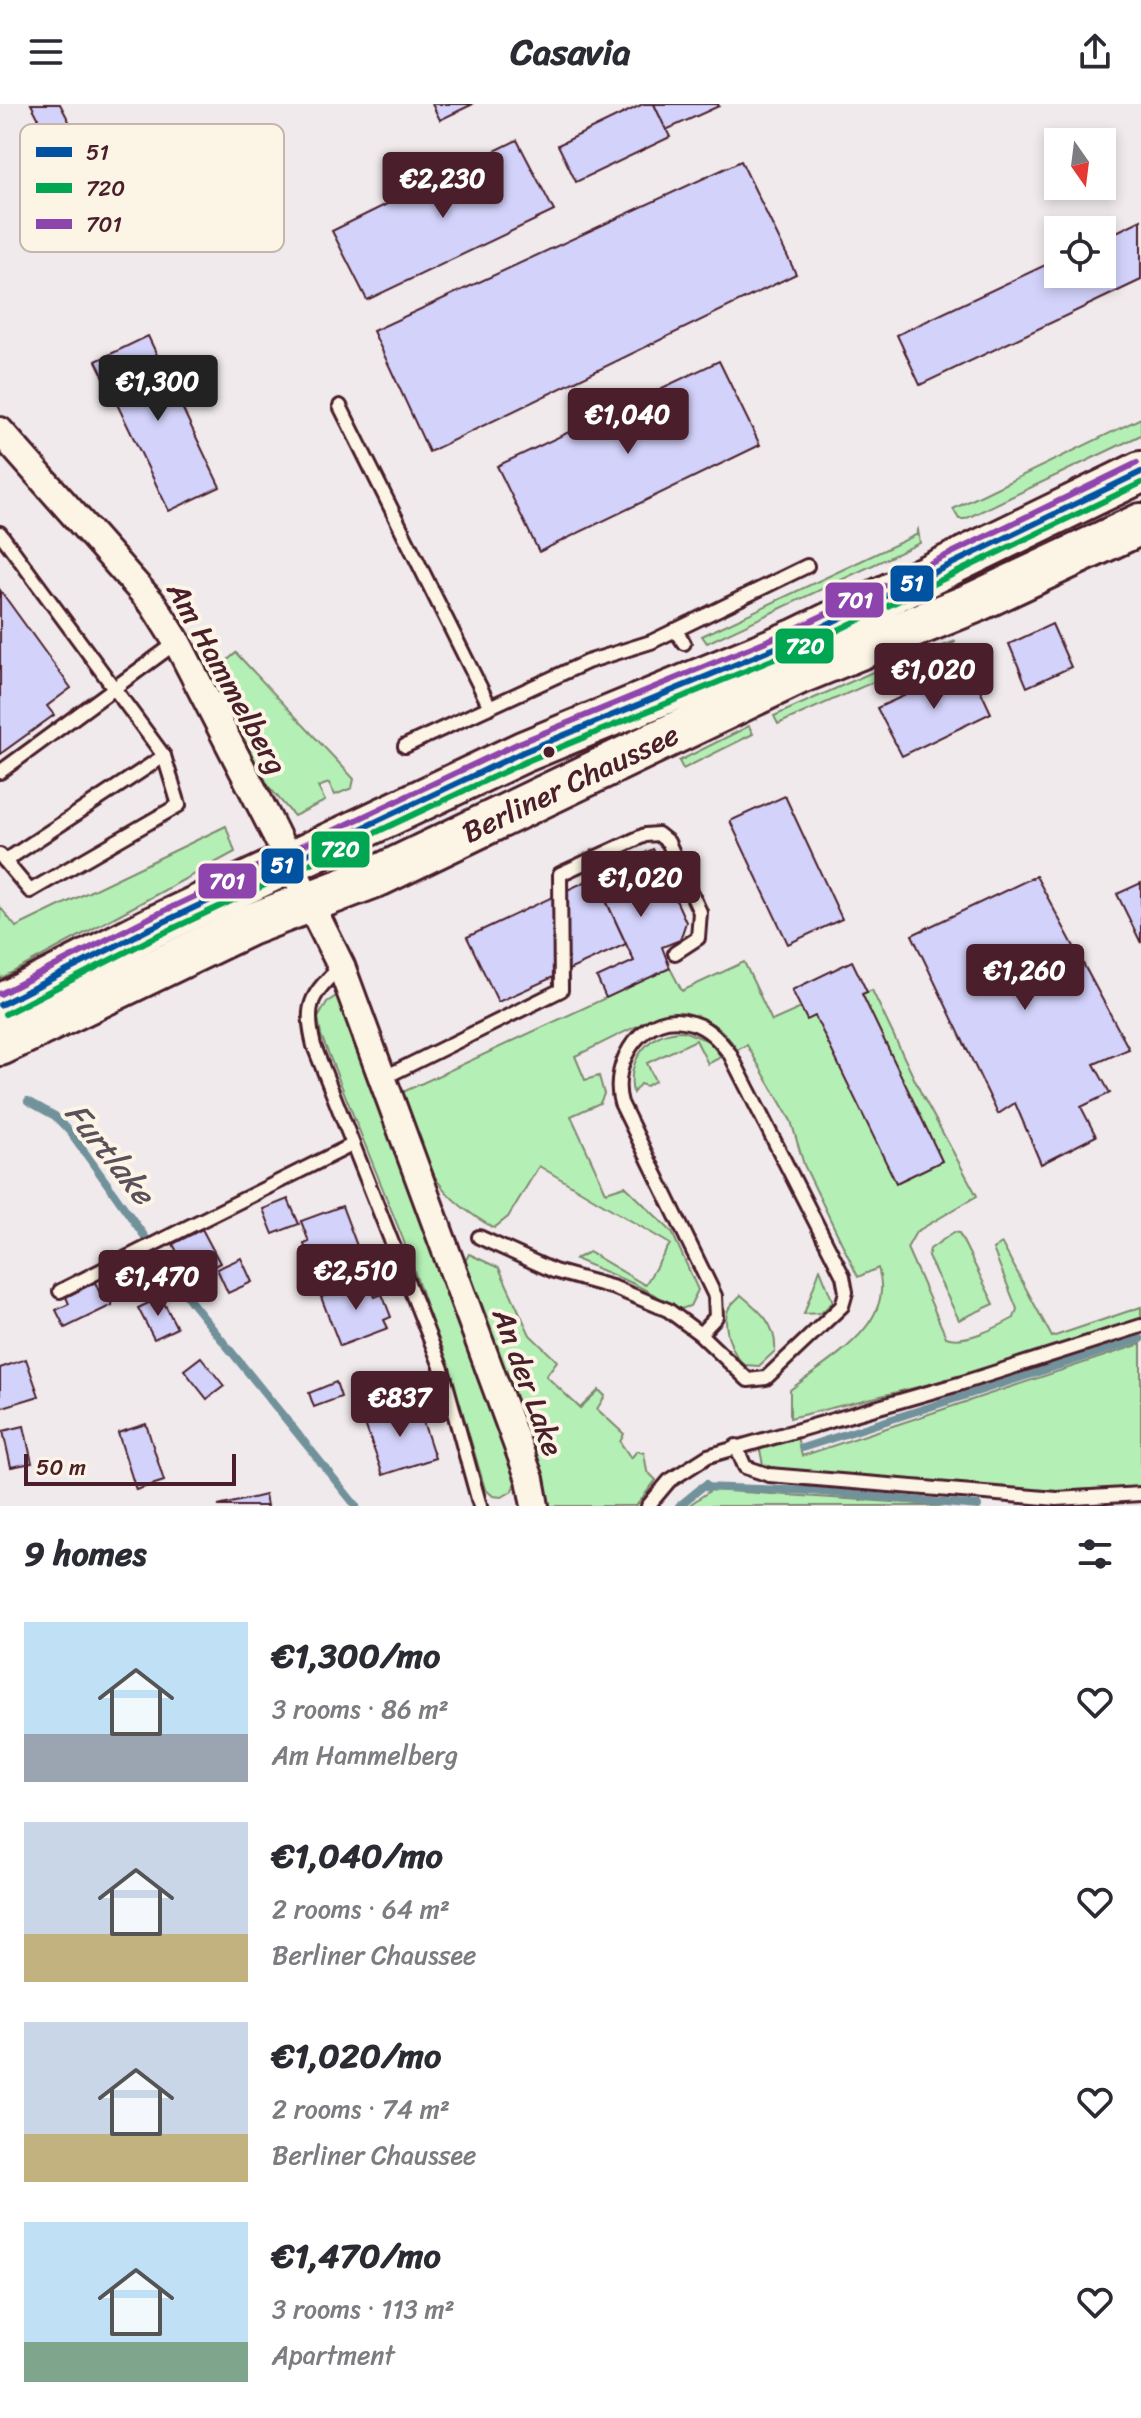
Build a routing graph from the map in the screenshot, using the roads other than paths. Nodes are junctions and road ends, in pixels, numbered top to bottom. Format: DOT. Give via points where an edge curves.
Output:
graph roads {
  1 [pos="340,406"];
  2 [pos="0,431"];
  3 [pos="1141,472"];
  4 [pos="1141,524"];
  5 [pos="0,533"];
  6 [pos="807,566"];
  7 [pos="675,630"];
  8 [pos="177,642"];
  9 [pos="684,643"];
  10 [pos="114,688"];
  11 [pos="490,707"];
  12 [pos="405,746"];
  13 [pos="164,756"];
  14 [pos="0,772"];
  15 [pos="2,858"];
  16 [pos="290,862"];
  17 [pos="309,902"];
  18 [pos="675,953"];
  19 [pos="341,966"];
  20 [pos="0,1005"];
  21 [pos="0,1045"];
  22 [pos="383,1078"];
  23 [pos="352,1145"];
  24 [pos="479,1237"];
  25 [pos="60,1291"];
  26 [pos="1141,1326"];
  27 [pos="700,1334"];
  28 [pos="736,1446"];
  29 [pos="1141,1494"];
  30 [pos="529,1505"];
  31 [pos="480,1506"];
  32 [pos="648,1506"];
  1 -- 11 [label="lane"];
  2 -- 8 [label="street, Am Hammelberg" via="131,577"];
  3 -- 16 [label="main road, Berliner Chaussee" via="797,639 523,752"];
  4 -- 17 [label="main road, Berliner Chaussee" via="973,603 798,674 380,875"];
  5 -- 10 [label="lane"];
  6 -- 7 [label="lane"];
  7 -- 9 [label="lane"];
  7 -- 11 [label="lane" via="587,662"];
  8 -- 10 [label="lane"];
  8 -- 16 [label="street, Am Hammelberg"];
  10 -- 13 [label="lane"];
  10 -- 14 [label="lane"];
  11 -- 12 [label="lane"];
  13 -- 15 [label="lane"];
  13 -- 15 [label="lane" via="179,805 30,891"];
  16 -- 17 [label="street, Am Hammelberg"];
  16 -- 20 [label="main road, Berliner Chaussee"];
  17 -- 19 [label="street, An der Lake"];
  17 -- 21 [label="main road, Berliner Chaussee" via="249,925"];
  18 -- 22 [label="lane" via="698,938 700,912 668,842 658,834 645,835 560,874 564,981 557,994"];
  19 -- 22 [label="street, An der Lake"];
  19 -- 23 [label="lane" via="314,992 307,1017"];
  22 -- 30 [label="street, An der Lake" via="530,1479"];
  23 -- 25 [label="lane"];
  23 -- 31 [label="lane" via="442,1369"];
  24 -- 27 [label="lane" via="554,1271 630,1293 668,1310"];
  26 -- 28 [label="lane"];
  27 -- 27 [label="lane" via="742,1378 761,1380 839,1309 846,1292 843,1276 730,1054 701,1026 679,1021 649,1028 632,1043 619,1071 618,1092 715,1296 716,1317"];
  28 -- 29 [label="lane" via="745,1467 769,1475 1057,1499"];
  28 -- 32 [label="lane" via="683,1470"];
}
